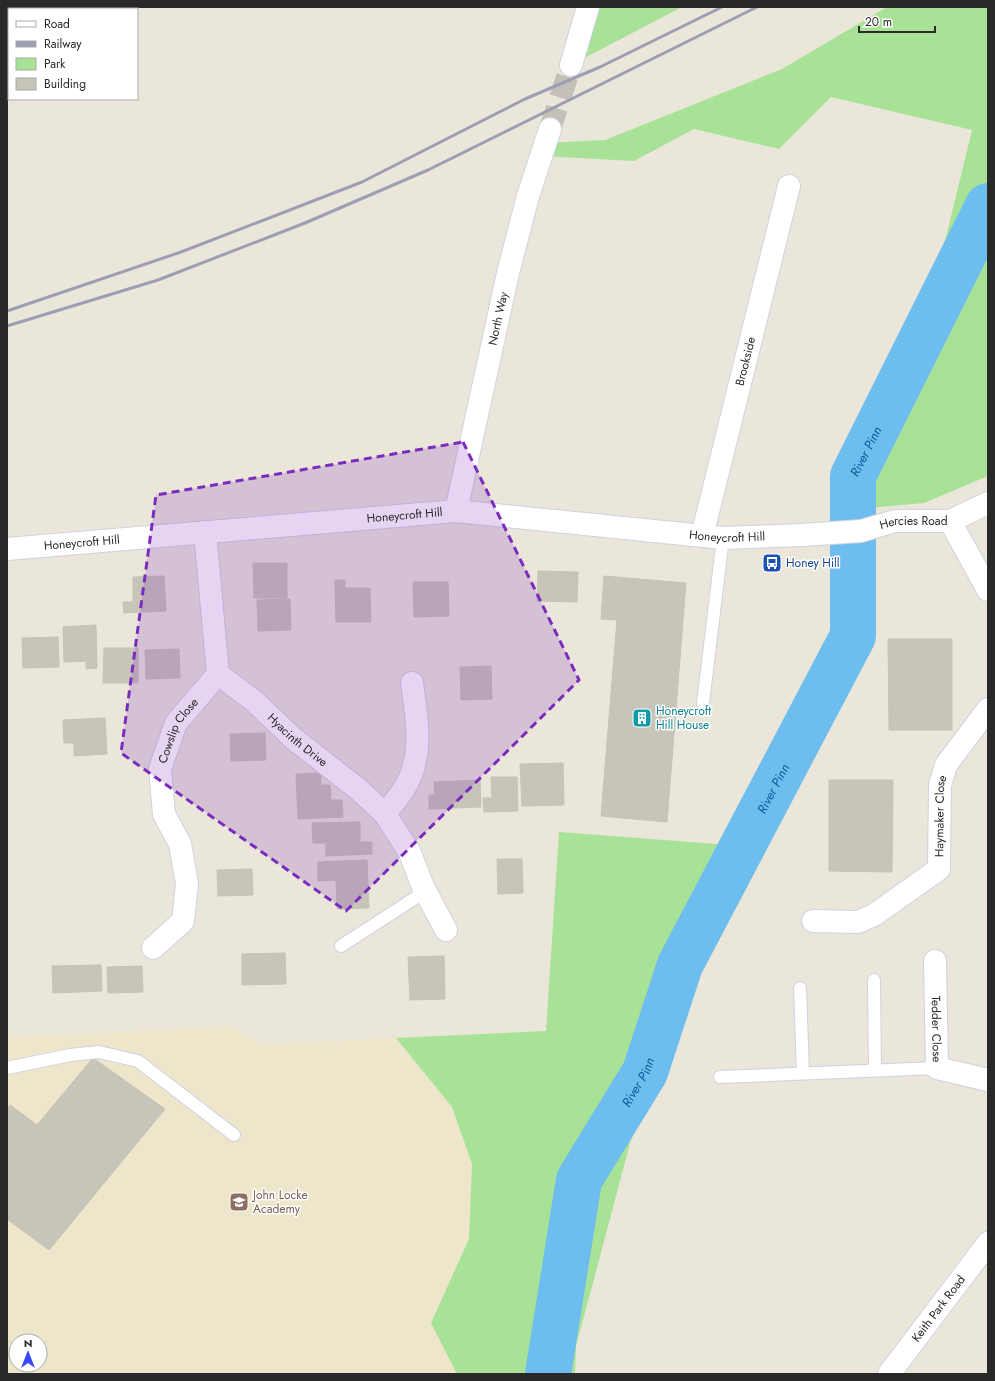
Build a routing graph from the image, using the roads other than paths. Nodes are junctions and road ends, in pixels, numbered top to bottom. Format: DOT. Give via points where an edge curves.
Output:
graph roads {
  1 [pos="588,7"];
  2 [pos="571,65"];
  3 [pos="550,129"];
  4 [pos="789,186"];
  5 [pos="988,503"];
  6 [pos="456,511"];
  7 [pos="950,521"];
  8 [pos="205,532"];
  9 [pos="802,535"];
  10 [pos="713,537"];
  11 [pos="7,549"];
  12 [pos="988,590"];
  13 [pos="218,674"];
  14 [pos="412,683"];
  15 [pos="703,703"];
  16 [pos="988,709"];
  17 [pos="385,814"];
  18 [pos="426,891"];
  19 [pos="813,921"];
  20 [pos="446,930"];
  21 [pos="341,946"];
  22 [pos="153,948"];
  23 [pos="935,961"];
  24 [pos="874,980"];
  25 [pos="800,988"];
  26 [pos="7,1068"];
  27 [pos="937,1068"];
  28 [pos="875,1070"];
  29 [pos="803,1073"];
  30 [pos="720,1077"];
  31 [pos="988,1080"];
  32 [pos="234,1135"];
  33 [pos="988,1243"];
  34 [pos="889,1374"];
  1 -- 2 [label="street"];
  3 -- 6 [label="street, North Way" via="528,196 508,273"];
  4 -- 10 [label="street, Brookside"];
  5 -- 7 [label="street, Hercies Road"];
  6 -- 8 [label="street, Honeycroft Hill"];
  6 -- 10 [label="street, Honeycroft Hill"];
  7 -- 9 [label="street, Hercies Road" via="895,521 861,531"];
  7 -- 12 [label="street"];
  8 -- 11 [label="street, Honeycroft Hill"];
  8 -- 13 [label="street"];
  9 -- 10 [label="street, Honeycroft Hill"];
  10 -- 15 [label="lane"];
  13 -- 17 [label="street, Hyacinth Drive" via="254,700 294,739 358,789"];
  13 -- 22 [label="street, Cowslip Close" via="176,724 160,769 164,814 180,844 187,884 183,920"];
  14 -- 17 [label="street" via="417,715 417,751 412,773 401,794"];
  16 -- 19 [label="street, Haymaker Close" via="946,765 940,785 939,869 874,915 858,922"];
  17 -- 18 [label="street, Hyacinth Drive" via="410,853"];
  18 -- 20 [label="street, Hyacinth Drive"];
  18 -- 21 [label="lane"];
  23 -- 27 [label="street, Tedder Close"];
  24 -- 28 [label="lane"];
  25 -- 29 [label="lane"];
  26 -- 32 [label="lane" via="70,1055 99,1052 138,1061"];
  27 -- 28 [label="lane"];
  27 -- 31 [label="street, Tedder Close"];
  28 -- 29 [label="lane"];
  29 -- 30 [label="lane"];
  33 -- 34 [label="street, Keith Park Road"];
}
